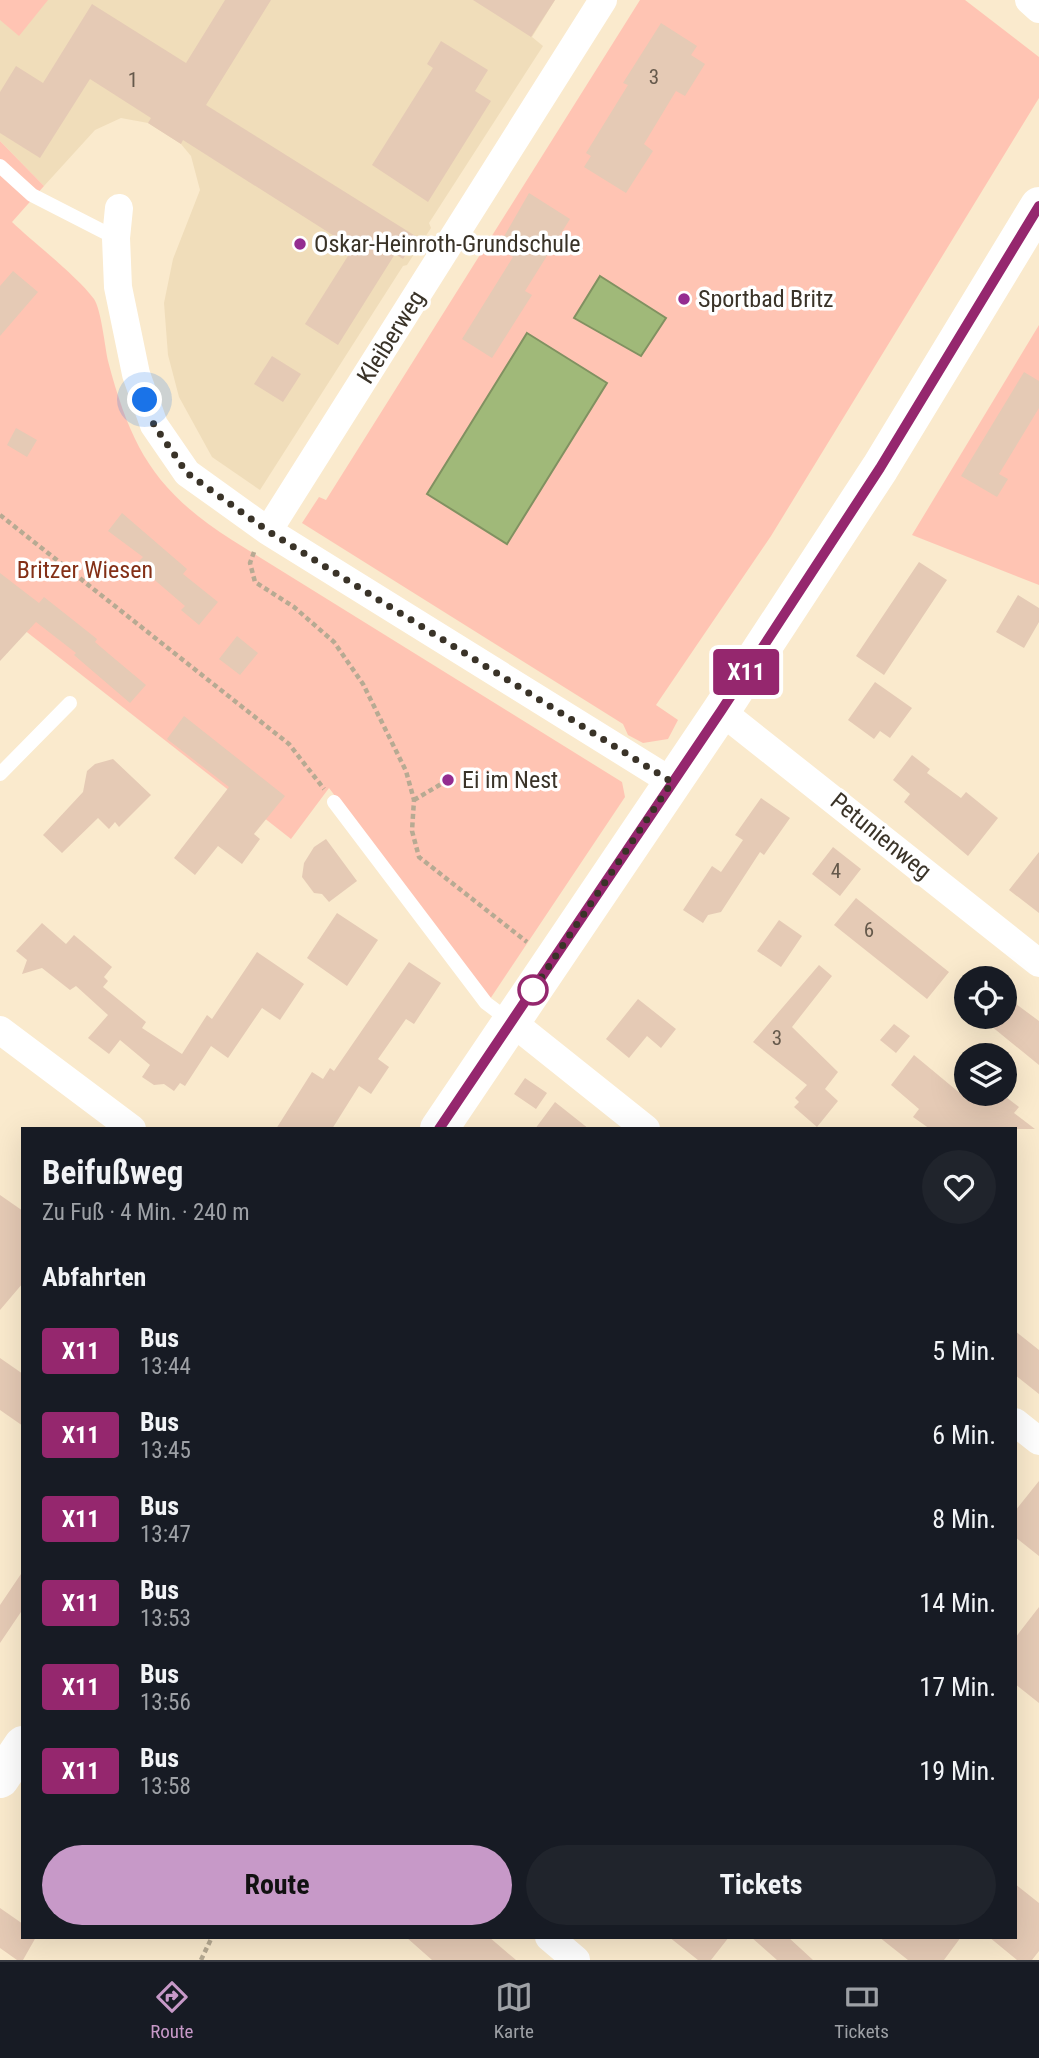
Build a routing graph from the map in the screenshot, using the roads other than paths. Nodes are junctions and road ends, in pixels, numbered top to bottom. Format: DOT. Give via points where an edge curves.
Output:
graph roads {
  1 [pos="603,0"];
  2 [pos="1030,0"];
  3 [pos="1039,9"];
  4 [pos="0,166"];
  5 [pos="1039,206"];
  6 [pos="119,208"];
  7 [pos="116,238"];
  8 [pos="268,531"];
  9 [pos="70,703"];
  10 [pos="721,711"];
  11 [pos="0,774"];
  12 [pos="672,782"];
  13 [pos="334,802"];
  14 [pos="1039,963"];
  15 [pos="512,1022"];
  16 [pos="0,1030"];
  17 [pos="129,1127"];
  18 [pos="440,1127"];
  19 [pos="643,1127"];
  20 [pos="1017,1424"];
  21 [pos="1039,1441"];
  22 [pos="21,1748"];
  23 [pos="0,1779"];
  24 [pos="551,1939"];
  25 [pos="576,1960"];
  1 -- 8 [label="street, Kleiberweg"];
  2 -- 3 [label="street"];
  4 -- 7 [label="lane" via="32,195"];
  5 -- 10 [label="street" via="880,468"];
  6 -- 7 [label="street"];
  7 -- 8 [label="street" via="118,287 136,374 154,425 187,473"];
  8 -- 12 [label="street"];
  9 -- 11 [label="lane"];
  10 -- 12 [label="street"];
  10 -- 14 [label="street, Petunienweg"];
  12 -- 15 [label="street"];
  13 -- 15 [label="lane" via="486,1003"];
  15 -- 18 [label="street"];
  15 -- 19 [label="street"];
  16 -- 17 [label="street"];
  20 -- 21 [label="street"];
  22 -- 23 [label="street"];
  24 -- 25 [label="street"];
}
